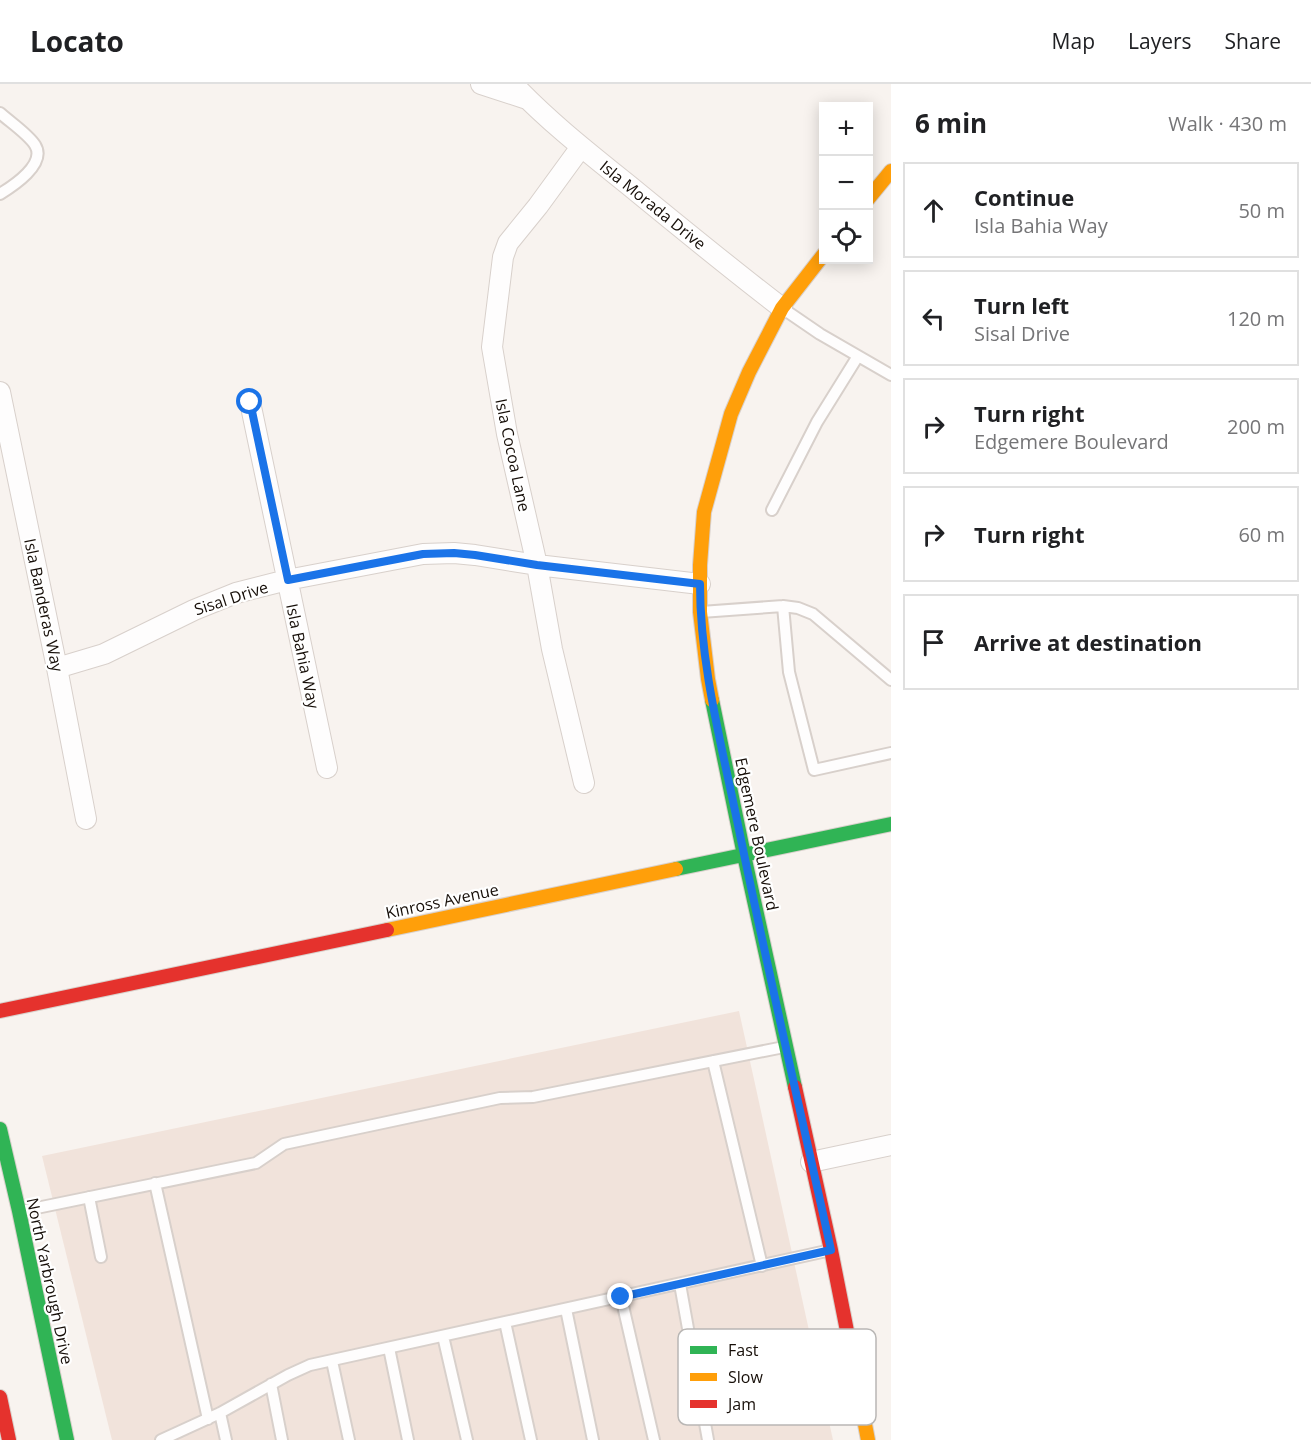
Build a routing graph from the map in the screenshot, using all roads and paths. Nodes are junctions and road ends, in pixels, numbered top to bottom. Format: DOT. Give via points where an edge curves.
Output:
graph roads {
  1 [pos="481,84"];
  2 [pos="513,84"];
  3 [pos="527,99"];
  4 [pos="0,113"];
  5 [pos="581,147"];
  6 [pos="891,171"];
  7 [pos="873,193"];
  8 [pos="0,194"];
  9 [pos="819,261"];
  10 [pos="782,308"];
  11 [pos="858,356"];
  12 [pos="891,375"];
  13 [pos="0,392"];
  14 [pos="250,402"];
  15 [pos="772,510"];
  16 [pos="537,565"];
  17 [pos="288,580"];
  18 [pos="700,584"];
  19 [pos="783,606"];
  20 [pos="700,612"];
  21 [pos="57,668"];
  22 [pos="891,680"];
  23 [pos="891,753"];
  24 [pos="327,768"];
  25 [pos="584,783"];
  26 [pos="86,819"];
  27 [pos="891,824"];
  28 [pos="744,855"];
  29 [pos="0,1011"];
  30 [pos="786,1047"];
  31 [pos="713,1061"];
  32 [pos="0,1129"];
  33 [pos="891,1145"];
  34 [pos="811,1162"];
  35 [pos="155,1183"];
  36 [pos="89,1197"];
  37 [pos="19,1211"];
  38 [pos="831,1250"];
  39 [pos="101,1257"];
  40 [pos="762,1266"];
  41 [pos="680,1284"];
  42 [pos="621,1297"];
  43 [pos="566,1309"];
  44 [pos="505,1322"];
  45 [pos="688,1329"];
  46 [pos="846,1329"];
  47 [pos="443,1336"];
  48 [pos="389,1348"];
  49 [pos="332,1360"];
  50 [pos="271,1384"];
  51 [pos="0,1397"];
  52 [pos="220,1413"];
  53 [pos="208,1419"];
  54 [pos="705,1425"];
  55 [pos="865,1425"];
  56 [pos="9,1440"];
  57 [pos="67,1440"];
  58 [pos="161,1440"];
  59 [pos="225,1440"];
  60 [pos="282,1440"];
  61 [pos="349,1440"];
  62 [pos="408,1440"];
  63 [pos="467,1440"];
  64 [pos="531,1440"];
  65 [pos="593,1440"];
  66 [pos="654,1440"];
  67 [pos="708,1440"];
  68 [pos="868,1440"];
  1 -- 3 [label="street, Isla Morada Drive"];
  2 -- 3 [label="street, Isla Morada Drive"];
  3 -- 5 [label="street, Isla Morada Drive"];
  4 -- 8 [label="lane" via="30,139 38,153 31,170"];
  5 -- 10 [label="street, Isla Morada Drive"];
  5 -- 16 [label="street, Isla Cocoa Lane" via="508,243 492,347"];
  6 -- 7 [label="main road"];
  9 -- 10 [label="main road, Edgemere Boulevard"];
  10 -- 11 [label="lane"];
  10 -- 18 [label="main road, Edgemere Boulevard" via="731,414 704,512"];
  11 -- 12 [label="lane"];
  11 -- 15 [label="lane" via="817,422"];
  13 -- 21 [label="street, Isla Banderas Way"];
  14 -- 17 [label="street, Isla Bahia Way"];
  16 -- 17 [label="street, Sisal Drive" via="475,555 423,554"];
  16 -- 18 [label="street, Sisal Drive"];
  16 -- 25 [label="street, Isla Cocoa Lane" via="552,649"];
  17 -- 21 [label="street, Sisal Drive" via="236,593 104,654"];
  17 -- 24 [label="street, Isla Bahia Way"];
  18 -- 20 [label="main road, Edgemere Boulevard"];
  19 -- 20 [label="lane"];
  19 -- 22 [label="lane" via="813,615"];
  19 -- 23 [label="lane" via="789,672 814,770"];
  20 -- 28 [label="main road, Edgemere Boulevard" via="708,679"];
  21 -- 26 [label="street, Isla Banderas Way"];
  27 -- 28 [label="main road, Kinross Avenue"];
  28 -- 29 [label="main road, Kinross Avenue"];
  28 -- 30 [label="main road, Edgemere Boulevard"];
  30 -- 31 [label="lane"];
  30 -- 34 [label="main road, Edgemere Boulevard"];
  31 -- 35 [label="lane" via="533,1097 500,1098 284,1144 255,1163"];
  31 -- 40 [label="lane"];
  32 -- 37 [label="main road, North Yarbrough Drive"];
  33 -- 34 [label="street"];
  34 -- 38 [label="main road, Edgemere Boulevard"];
  35 -- 36 [label="lane"];
  35 -- 53 [label="lane"];
  36 -- 37 [label="lane"];
  36 -- 39 [label="lane"];
  37 -- 57 [label="main road, North Yarbrough Drive"];
  38 -- 40 [label="lane"];
  38 -- 46 [label="main road, Edgemere Boulevard"];
  40 -- 41 [label="lane"];
  41 -- 42 [label="lane"];
  41 -- 45 [label="lane"];
  42 -- 43 [label="lane"];
  42 -- 66 [label="lane"];
  43 -- 44 [label="lane"];
  43 -- 65 [label="lane"];
  44 -- 47 [label="lane"];
  44 -- 64 [label="lane"];
  47 -- 48 [label="lane"];
  47 -- 63 [label="lane"];
  48 -- 49 [label="lane"];
  48 -- 62 [label="lane"];
  49 -- 50 [label="lane" via="310,1365"];
  49 -- 61 [label="lane"];
  50 -- 52 [label="lane"];
  50 -- 60 [label="lane"];
  51 -- 56 [label="main road"];
  52 -- 53 [label="lane"];
  52 -- 59 [label="lane"];
  53 -- 58 [label="lane"];
  54 -- 67 [label="lane"];
  55 -- 68 [label="main road, Edgemere Boulevard"];
}
